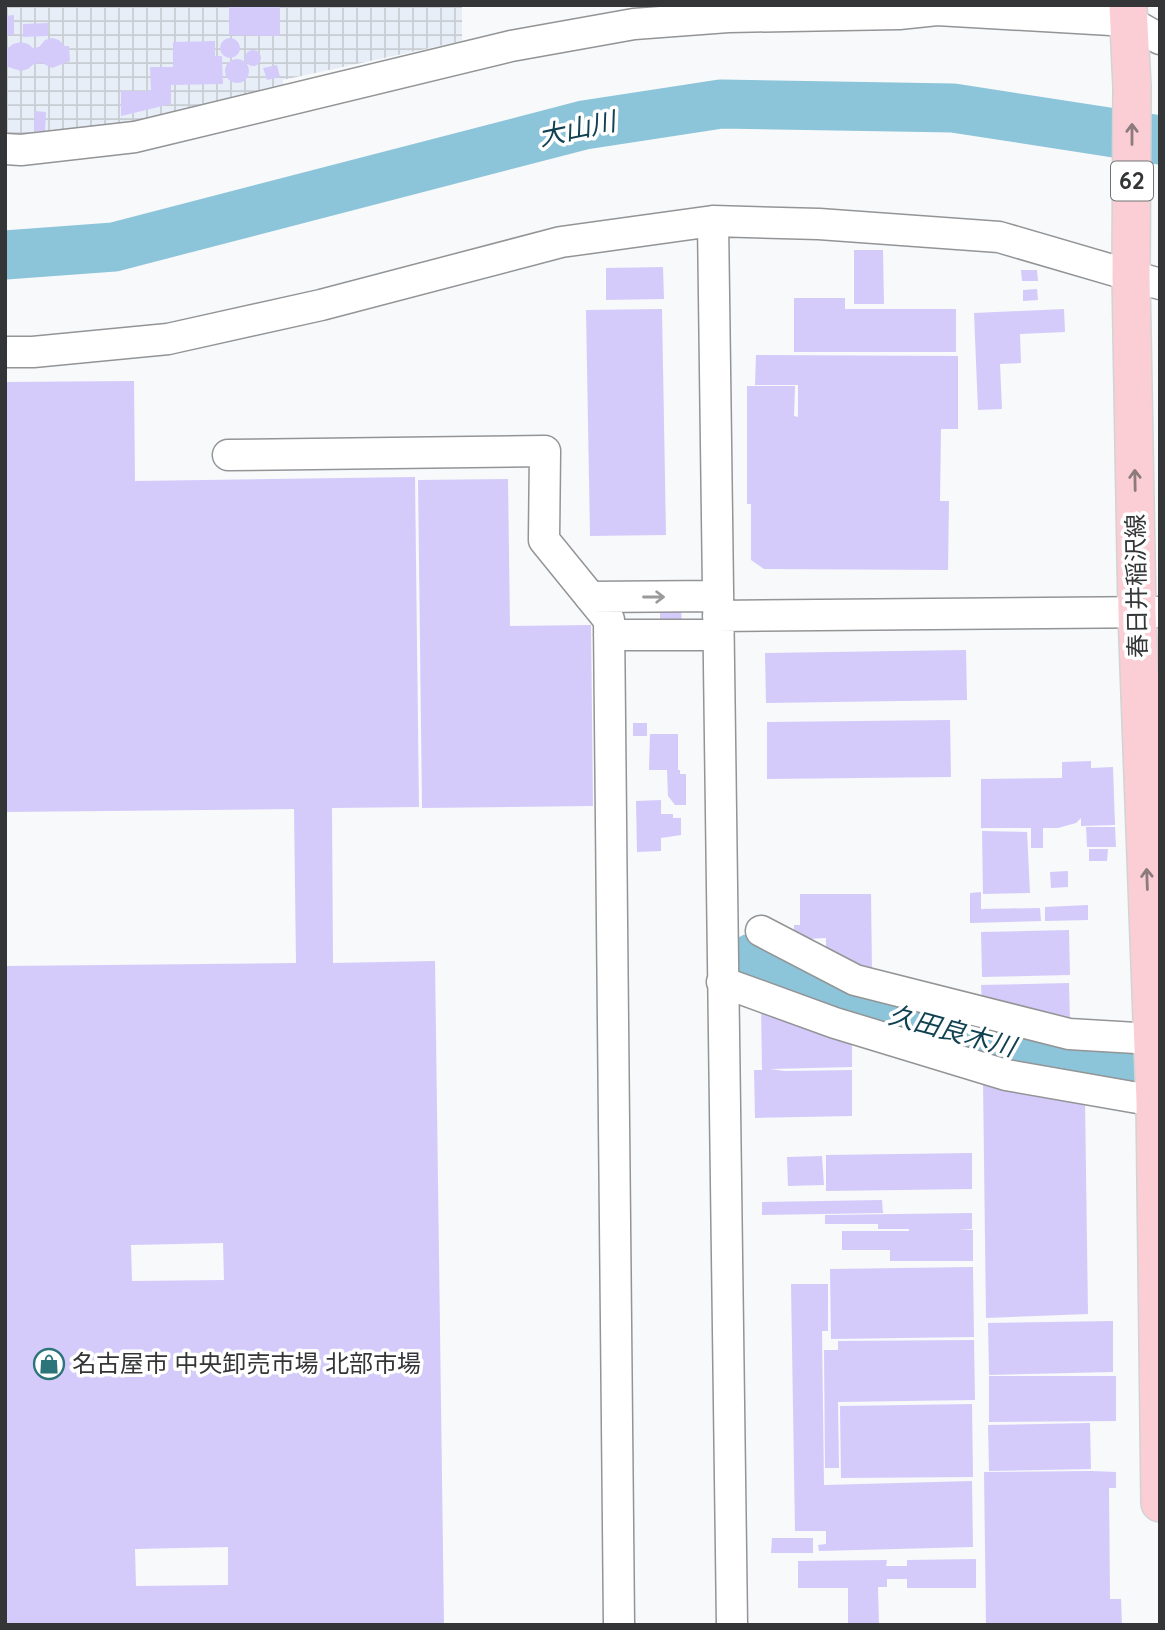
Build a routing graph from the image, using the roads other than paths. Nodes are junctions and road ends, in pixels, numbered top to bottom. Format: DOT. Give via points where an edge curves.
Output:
graph roads {
  1 [pos="935,8"];
  2 [pos="1128,13"];
  3 [pos="1160,39"];
  4 [pos="5,149"];
  5 [pos="713,222"];
  6 [pos="1145,280"];
  7 [pos="5,352"];
  8 [pos="228,455"];
  9 [pos="590,597"];
  10 [pos="1148,613"];
  11 [pos="718,616"];
  12 [pos="609,635"];
  13 [pos="761,931"];
  14 [pos="722,982"];
  15 [pos="1153,1042"];
  16 [pos="1155,1096"];
  17 [pos="1160,1503"];
  18 [pos="620,1625"];
  19 [pos="732,1625"];
  1 -- 2 [label="street"];
  1 -- 4 [label="street" via="899,14 634,24 511,46 135,136"];
  2 -- 3 [label="street"];
  6 -- 2 [label="main road, 春日井稲沢線 / 62, one-way"];
  5 -- 6 [label="street" via="819,224 999,237"];
  5 -- 7 [label="street" via="561,242 321,305 168,339"];
  5 -- 11 [label="street"];
  10 -- 6 [label="main road, 春日井稲沢線 / 62, one-way"];
  8 -- 9 [label="street" via="545,451 544,540"];
  9 -- 11 [label="street, one-way"];
  9 -- 12 [label="street" via="608,620"];
  10 -- 11 [label="street"];
  15 -- 10 [label="main road, 春日井稲沢線 / 62, one-way"];
  11 -- 12 [label="street"];
  11 -- 14 [label="street"];
  12 -- 18 [label="street"];
  13 -- 15 [label="street" via="855,980 1069,1034"];
  14 -- 16 [label="street" via="835,1024 1006,1075"];
  14 -- 19 [label="street"];
  15 -- 16 [label="main road, 春日井稲沢線 / 62"];
  16 -- 17 [label="main road, 春日井稲沢線 / 62"];
}
